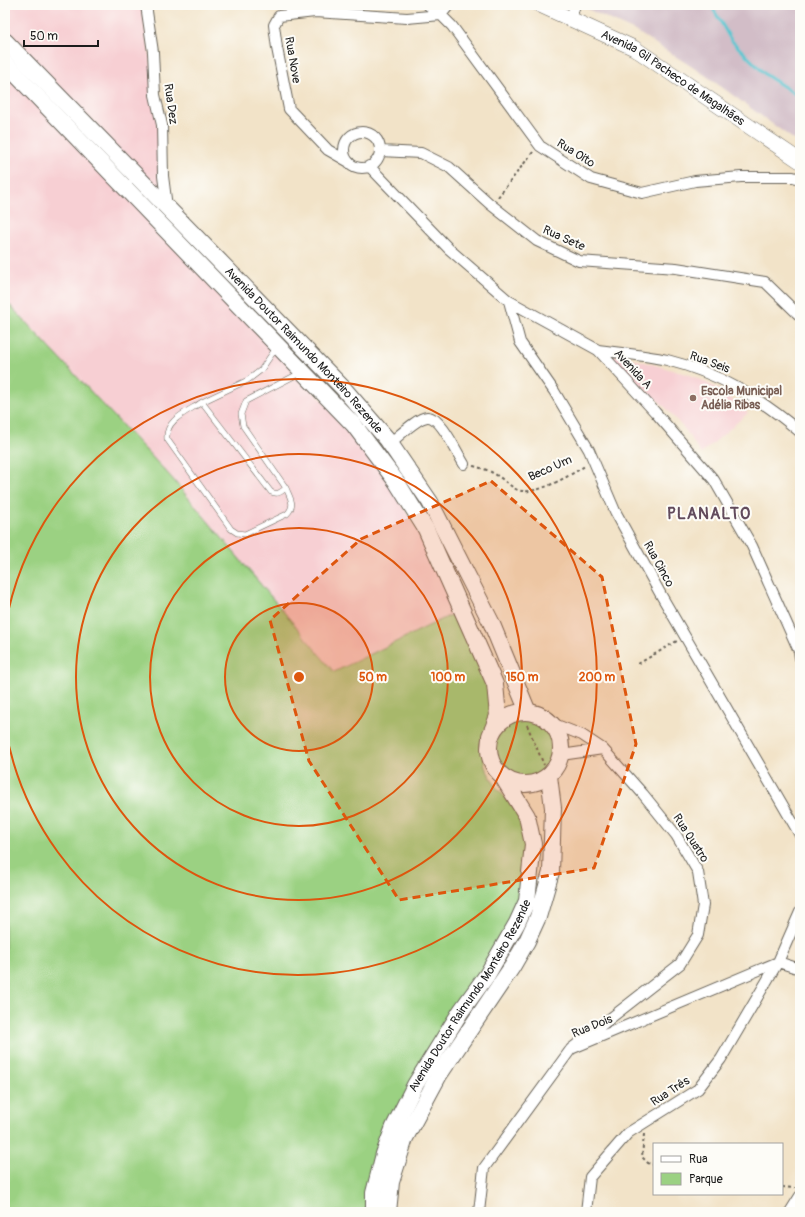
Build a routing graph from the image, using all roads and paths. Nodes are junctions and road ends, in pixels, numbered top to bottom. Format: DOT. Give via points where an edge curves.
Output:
graph roads {
  1 [pos="146,5"];
  2 [pos="427,5"];
  3 [pos="449,5"];
  4 [pos="540,5"];
  5 [pos="573,11"];
  6 [pos="441,15"];
  7 [pos="407,18"];
  8 [pos="5,41"];
  9 [pos="5,63"];
  10 [pos="538,144"];
  11 [pos="380,151"];
  12 [pos="800,161"];
  13 [pos="349,162"];
  14 [pos="369,166"];
  15 [pos="800,179"];
  16 [pos="492,205"];
  17 [pos="167,206"];
  18 [pos="509,301"];
  19 [pos="800,316"];
  20 [pos="278,345"];
  21 [pos="598,350"];
  22 [pos="303,372"];
  23 [pos="202,402"];
  24 [pos="800,432"];
  25 [pos="390,443"];
  26 [pos="593,461"];
  27 [pos="464,464"];
  28 [pos="286,488"];
  29 [pos="685,637"];
  30 [pos="800,658"];
  31 [pos="638,664"];
  32 [pos="525,712"];
  33 [pos="549,722"];
  34 [pos="490,736"];
  35 [pos="603,749"];
  36 [pos="561,755"];
  37 [pos="548,777"];
  38 [pos="504,779"];
  39 [pos="800,836"];
  40 [pos="800,912"];
  41 [pos="778,962"];
  42 [pos="800,969"];
  43 [pos="571,1049"];
  44 [pos="644,1123"];
  45 [pos="653,1164"];
  46 [pos="783,1187"];
  47 [pos="800,1189"];
  48 [pos="800,1196"];
  49 [pos="374,1212"];
  50 [pos="388,1212"];
  51 [pos="479,1212"];
  52 [pos="586,1212"];
  53 [pos="790,1212"];
  1 -- 17 [label="street, Rua Dez" via="153,52 155,94 162,125 163,176"];
  2 -- 6 [label="street, Rua Oito"];
  2 -- 7 [label="street"];
  3 -- 6 [label="street"];
  4 -- 5 [label="street, Avenida Gil Pacheco de Magalhães"];
  5 -- 12 [label="street, Avenida Gil Pacheco de Magalhães" via="634,48"];
  6 -- 7 [label="street, Rua Nove"];
  6 -- 10 [label="street, Rua Oito" via="452,26"];
  7 -- 13 [label="street, Rua Nove" via="315,12 279,16 274,25 276,48 289,109 328,150"];
  8 -- 17 [label="main road, Avenida Doutor Raimundo Monteiro Rezende"];
  9 -- 20 [label="main road, Avenida Doutor Raimundo Monteiro Rezende"];
  10 -- 15 [label="street, Rua Oito" via="591,178 642,193 702,181 741,177"];
  10 -- 16 [label="path"];
  11 -- 13 [label="street" via="373,136 368,133 356,133 347,140 345,146 344,152"];
  11 -- 14 [label="street" via="376,160"];
  11 -- 16 [label="street, Rua Sete" via="421,153 449,167"];
  13 -- 14 [label="street" via="359,167"];
  14 -- 18 [label="street, Avenida A" via="449,249"];
  16 -- 19 [label="street, Rua Sete" via="537,241 579,261 676,268 765,282"];
  17 -- 25 [label="main road, Avenida Doutor Raimundo Monteiro Rezende" via="343,388"];
  18 -- 21 [label="street, Avenida A"];
  18 -- 26 [label="street, Rua Cinco" via="520,342 554,391"];
  20 -- 22 [label="main road, Avenida Doutor Raimundo Monteiro Rezende"];
  20 -- 23 [label="lane" via="261,370 248,380"];
  21 -- 24 [label="street, Rua Seis" via="667,360 732,383 774,410"];
  21 -- 30 [label="street, Avenida A" via="714,480 752,546"];
  22 -- 28 [label="lane" via="246,401 241,414 243,426"];
  22 -- 34 [label="main road, Avenida Doutor Raimundo Monteiro Rezende" via="354,425 396,481 426,529 495,684 498,716"];
  23 -- 28 [label="lane" via="271,492 279,494"];
  23 -- 28 [label="lane" via="171,422 166,431 167,440 231,529 245,534 287,514 292,510 293,504"];
  25 -- 27 [label="street" via="428,416 437,420"];
  25 -- 32 [label="main road, Avenida Doutor Raimundo Monteiro Rezende" via="430,502 491,622"];
  26 -- 27 [label="path, Beco Um" via="559,480 529,492 515,489 490,470"];
  26 -- 29 [label="street, Rua Cinco" via="615,511"];
  29 -- 31 [label="path"];
  29 -- 39 [label="street, Rua Cinco"];
  32 -- 33 [label="main road" via="539,715"];
  32 -- 34 [label="main road" via="502,719"];
  32 -- 37 [label="path"];
  33 -- 35 [label="street, Rua Quatro" via="582,735"];
  33 -- 36 [label="main road" via="557,731"];
  34 -- 38 [label="main road, Avenida Doutor Raimundo Monteiro Rezende" via="490,760"];
  35 -- 36 [label="street"];
  35 -- 43 [label="street, Rua Quatro" via="676,835 698,872 703,905 698,935 680,964"];
  36 -- 37 [label="main road" via="557,766"];
  37 -- 38 [label="main road" via="527,785 515,784"];
  37 -- 50 [label="main road, Avenida Doutor Raimundo Monteiro Rezende" via="553,808 552,872 538,916 512,967 439,1075 405,1138 391,1182"];
  38 -- 49 [label="main road, Avenida Doutor Raimundo Monteiro Rezende" via="527,816 533,844 527,901 487,975 415,1085 401,1113 384,1154 374,1193"];
  40 -- 41 [label="street"];
  41 -- 42 [label="street"];
  41 -- 43 [label="street, Rua Dois"];
  41 -- 44 [label="street, Rua Três" via="721,1060 698,1089"];
  43 -- 51 [label="street, Rua Dois" via="484,1168"];
  44 -- 45 [label="path" via="642,1158"];
  44 -- 52 [label="street, Rua Três" via="628,1133 590,1177"];
  46 -- 47 [label="path"];
  48 -- 53 [label="street"];
}
